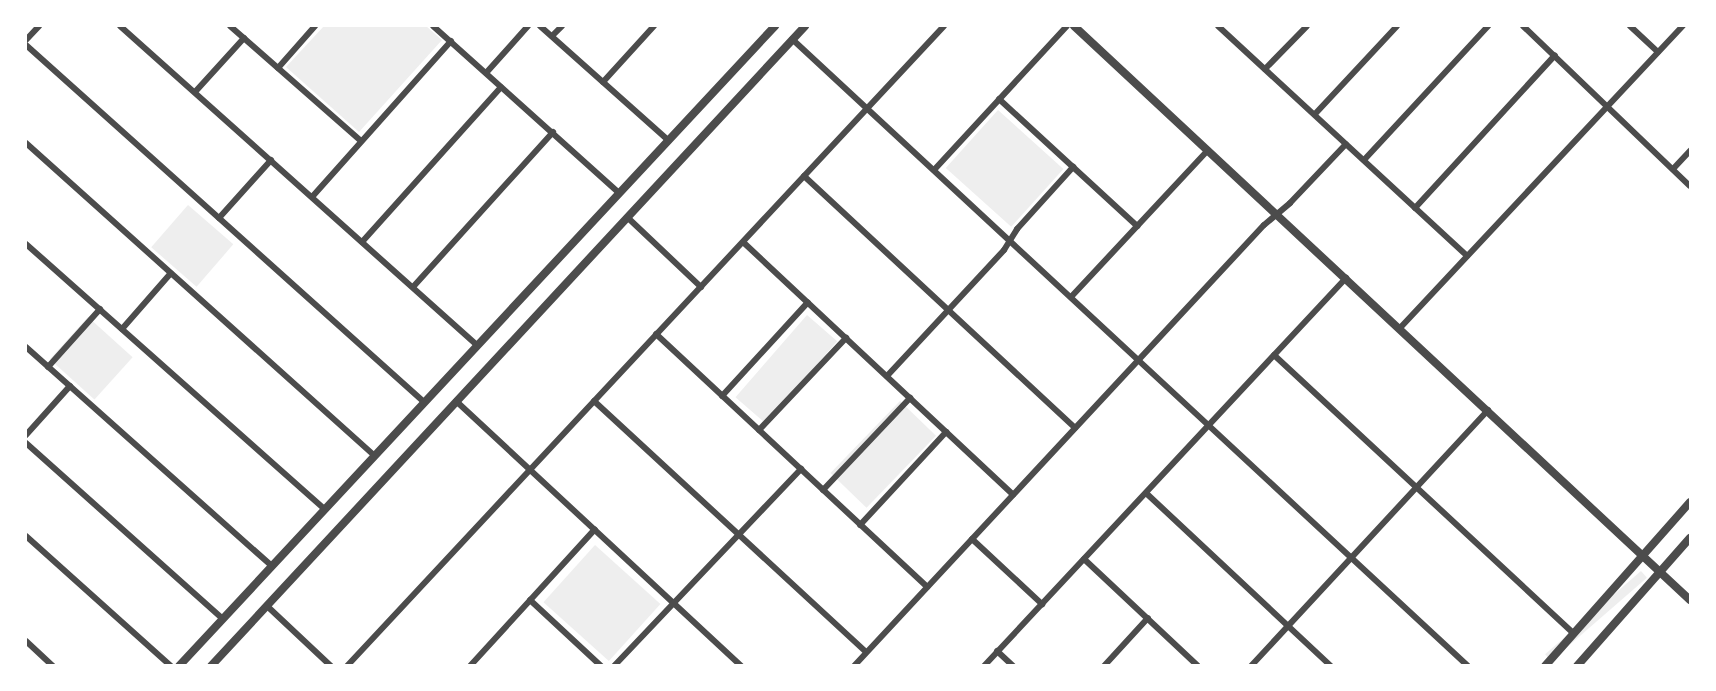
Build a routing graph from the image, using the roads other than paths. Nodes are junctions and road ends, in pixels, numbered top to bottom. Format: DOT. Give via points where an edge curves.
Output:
graph roads {
  1 [pos="39,26"];
  2 [pos="120,26"];
  3 [pos="230,26"];
  4 [pos="315,26"];
  5 [pos="434,26"];
  6 [pos="528,26"];
  7 [pos="540,26"];
  8 [pos="562,26"];
  9 [pos="654,26"];
  10 [pos="775,26"];
  11 [pos="805,26"];
  12 [pos="944,26"];
  13 [pos="1067,26"];
  14 [pos="1074,26"];
  15 [pos="1218,26"];
  16 [pos="1307,26"];
  17 [pos="1397,26"];
  18 [pos="1488,26"];
  19 [pos="1523,26"];
  20 [pos="1630,26"];
  21 [pos="1683,26"];
  22 [pos="552,36"];
  23 [pos="244,38"];
  24 [pos="792,39"];
  25 [pos="26,40"];
  26 [pos="451,41"];
  27 [pos="26,45"];
  28 [pos="1658,52"];
  29 [pos="1555,55"];
  30 [pos="278,68"];
  31 [pos="1265,69"];
  32 [pos="486,72"];
  33 [pos="603,82"];
  34 [pos="501,87"];
  35 [pos="195,92"];
  36 [pos="999,99"];
  37 [pos="1607,107"];
  38 [pos="867,108"];
  39 [pos="1315,114"];
  40 [pos="552,132"];
  41 [pos="668,140"];
  42 [pos="361,141"];
  43 [pos="26,143"];
  44 [pos="1346,144"];
  45 [pos="1208,150"];
  46 [pos="1690,151"];
  47 [pos="271,160"];
  48 [pos="1364,160"];
  49 [pos="1073,167"];
  50 [pos="934,170"];
  51 [pos="1673,170"];
  52 [pos="804,176"];
  53 [pos="1690,186"];
  54 [pos="619,192"];
  55 [pos="312,197"];
  56 [pos="1415,208"];
  57 [pos="1277,214"];
  58 [pos="627,217"];
  59 [pos="219,218"];
  60 [pos="1137,226"];
  61 [pos="1010,240"];
  62 [pos="362,242"];
  63 [pos="742,242"];
  64 [pos="26,244"];
  65 [pos="1467,256"];
  66 [pos="171,273"];
  67 [pos="1346,278"];
  68 [pos="701,286"];
  69 [pos="413,287"];
  70 [pos="1071,297"];
  71 [pos="808,302"];
  72 [pos="100,309"];
  73 [pos="948,310"];
  74 [pos="1400,328"];
  75 [pos="122,329"];
  76 [pos="656,334"];
  77 [pos="846,338"];
  78 [pos="477,345"];
  79 [pos="26,347"];
  80 [pos="1274,355"];
  81 [pos="1138,360"];
  82 [pos="48,367"];
  83 [pos="887,376"];
  84 [pos="70,386"];
  85 [pos="722,396"];
  86 [pos="910,398"];
  87 [pos="456,401"];
  88 [pos="594,401"];
  89 [pos="424,402"];
  90 [pos="1488,410"];
  91 [pos="1209,425"];
  92 [pos="1075,428"];
  93 [pos="759,430"];
  94 [pos="946,432"];
  95 [pos="26,435"];
  96 [pos="26,443"];
  97 [pos="374,455"];
  98 [pos="801,469"];
  99 [pos="530,470"];
  100 [pos="1416,487"];
  101 [pos="823,490"];
  102 [pos="1146,492"];
  103 [pos="1013,495"];
  104 [pos="1690,502"];
  105 [pos="324,509"];
  106 [pos="860,525"];
  107 [pos="595,529"];
  108 [pos="739,535"];
  109 [pos="26,536"];
  110 [pos="1690,538"];
  111 [pos="972,539"];
  112 [pos="1643,555"];
  113 [pos="1351,557"];
  114 [pos="1084,559"];
  115 [pos="272,566"];
  116 [pos="1661,572"];
  117 [pos="927,587"];
  118 [pos="530,600"];
  119 [pos="1690,600"];
  120 [pos="674,603"];
  121 [pos="1042,603"];
  122 [pos="267,606"];
  123 [pos="222,618"];
  124 [pos="1148,618"];
  125 [pos="1288,625"];
  126 [pos="1573,633"];
  127 [pos="26,641"];
  128 [pos="997,651"];
  129 [pos="866,652"];
  130 [pos="733,663"];
  131 [pos="53,666"];
  132 [pos="171,666"];
  133 [pos="178,666"];
  134 [pos="211,666"];
  135 [pos="331,666"];
  136 [pos="348,666"];
  137 [pos="470,666"];
  138 [pos="601,666"];
  139 [pos="614,666"];
  140 [pos="741,666"];
  141 [pos="854,666"];
  142 [pos="984,666"];
  143 [pos="1013,666"];
  144 [pos="1104,666"];
  145 [pos="1198,666"];
  146 [pos="1251,666"];
  147 [pos="1331,666"];
  148 [pos="1468,666"];
  149 [pos="1545,666"];
  150 [pos="1577,666"];
  1 -- 25 [label="street"];
  2 -- 35 [label="street"];
  3 -- 23 [label="street"];
  4 -- 30 [label="street"];
  5 -- 26 [label="street"];
  6 -- 32 [label="street"];
  7 -- 22 [label="street"];
  8 -- 22 [label="street"];
  9 -- 33 [label="street"];
  10 -- 41 [label="street"];
  11 -- 24 [label="street"];
  12 -- 38 [label="street"];
  13 -- 36 [label="street"];
  14 -- 45 [label="street"];
  15 -- 31 [label="street"];
  16 -- 31 [label="street"];
  17 -- 39 [label="street"];
  18 -- 48 [label="street"];
  19 -- 29 [label="street"];
  20 -- 28 [label="street"];
  21 -- 28 [label="street"];
  22 -- 33 [label="street"];
  23 -- 30 [label="street"];
  23 -- 35 [label="street"];
  24 -- 38 [label="street"];
  24 -- 58 [label="street"];
  26 -- 32 [label="street"];
  26 -- 42 [label="street"];
  27 -- 59 [label="street"];
  28 -- 37 [label="street"];
  29 -- 37 [label="street"];
  29 -- 56 [label="street"];
  30 -- 42 [label="street"];
  31 -- 39 [label="street"];
  32 -- 34 [label="street"];
  33 -- 41 [label="street"];
  34 -- 40 [label="street"];
  34 -- 62 [label="street"];
  35 -- 47 [label="street"];
  36 -- 49 [label="street"];
  36 -- 50 [label="street"];
  37 -- 51 [label="street"];
  37 -- 65 [label="street"];
  38 -- 50 [label="street"];
  38 -- 52 [label="street"];
  39 -- 44 [label="street"];
  40 -- 54 [label="street"];
  40 -- 69 [label="street"];
  41 -- 54 [label="street"];
  42 -- 55 [label="street"];
  43 -- 66 [label="street"];
  44 -- 48 [label="street"];
  44 -- 57 [label="street"];
  45 -- 57 [label="street"];
  45 -- 60 [label="street"];
  46 -- 51 [label="street"];
  47 -- 55 [label="street"];
  47 -- 59 [label="street"];
  48 -- 56 [label="street"];
  49 -- 60 [label="street"];
  49 -- 61 [label="street"];
  50 -- 61 [label="street"];
  51 -- 53 [label="street"];
  52 -- 63 [label="street"];
  52 -- 73 [label="street"];
  54 -- 78 [label="street"];
  55 -- 62 [label="street"];
  56 -- 65 [label="street"];
  57 -- 67 [label="street"];
  57 -- 81 [label="street"];
  58 -- 68 [label="street"];
  58 -- 87 [label="street"];
  59 -- 89 [label="street"];
  60 -- 70 [label="street"];
  61 -- 70 [label="street"];
  61 -- 73 [label="street"];
  62 -- 69 [label="street"];
  63 -- 68 [label="street"];
  63 -- 71 [label="street"];
  64 -- 72 [label="street"];
  65 -- 74 [label="street"];
  66 -- 75 [label="street"];
  66 -- 97 [label="street"];
  67 -- 74 [label="street"];
  67 -- 80 [label="street"];
  68 -- 76 [label="street"];
  69 -- 78 [label="street"];
  70 -- 81 [label="street"];
  71 -- 77 [label="street"];
  71 -- 85 [label="street"];
  72 -- 75 [label="street"];
  72 -- 82 [label="street"];
  73 -- 83 [label="street"];
  73 -- 92 [label="street"];
  74 -- 90 [label="street"];
  75 -- 105 [label="street"];
  76 -- 85 [label="street"];
  76 -- 88 [label="street"];
  77 -- 83 [label="street"];
  77 -- 93 [label="street"];
  78 -- 89 [label="street"];
  79 -- 82 [label="street"];
  80 -- 91 [label="street"];
  80 -- 100 [label="street"];
  81 -- 91 [label="street"];
  81 -- 92 [label="street"];
  82 -- 84 [label="street"];
  83 -- 86 [label="street"];
  84 -- 95 [label="street"];
  84 -- 115 [label="street"];
  85 -- 93 [label="street"];
  86 -- 94 [label="street"];
  86 -- 101 [label="street"];
  87 -- 99 [label="street"];
  87 -- 122 [label="street"];
  88 -- 99 [label="street"];
  88 -- 108 [label="street"];
  89 -- 97 [label="street"];
  90 -- 100 [label="street"];
  90 -- 112 [label="street"];
  91 -- 102 [label="street"];
  91 -- 113 [label="street"];
  92 -- 103 [label="street"];
  93 -- 98 [label="street"];
  94 -- 103 [label="street"];
  94 -- 106 [label="street"];
  96 -- 123 [label="street"];
  97 -- 105 [label="street"];
  98 -- 101 [label="street"];
  98 -- 108 [label="street"];
  99 -- 107 [label="street"];
  99 -- 136 [label="street"];
  100 -- 113 [label="street"];
  100 -- 126 [label="street"];
  101 -- 106 [label="street"];
  102 -- 114 [label="street"];
  102 -- 125 [label="street"];
  103 -- 111 [label="street"];
  104 -- 112 [label="street"];
  105 -- 115 [label="street"];
  106 -- 117 [label="street"];
  107 -- 118 [label="street"];
  107 -- 120 [label="street"];
  108 -- 120 [label="street"];
  108 -- 129 [label="street"];
  109 -- 132 [label="street"];
  110 -- 116 [label="street"];
  111 -- 117 [label="street"];
  111 -- 121 [label="street"];
  112 -- 116 [label="street"];
  112 -- 126 [label="street"];
  113 -- 125 [label="street"];
  113 -- 148 [label="street"];
  114 -- 121 [label="street"];
  114 -- 124 [label="street"];
  115 -- 123 [label="street"];
  116 -- 119 [label="street"];
  116 -- 150 [label="street"];
  117 -- 129 [label="street"];
  118 -- 137 [label="street"];
  118 -- 138 [label="street"];
  120 -- 130 [label="street"];
  120 -- 139 [label="street"];
  121 -- 128 [label="street"];
  122 -- 134 [label="street"];
  122 -- 135 [label="street"];
  123 -- 133 [label="street"];
  124 -- 144 [label="street"];
  124 -- 145 [label="street"];
  125 -- 146 [label="street"];
  125 -- 147 [label="street"];
  126 -- 149 [label="street"];
  127 -- 131 [label="street"];
  128 -- 142 [label="street"];
  128 -- 143 [label="street"];
  129 -- 141 [label="street"];
  130 -- 140 [label="street"];
}
